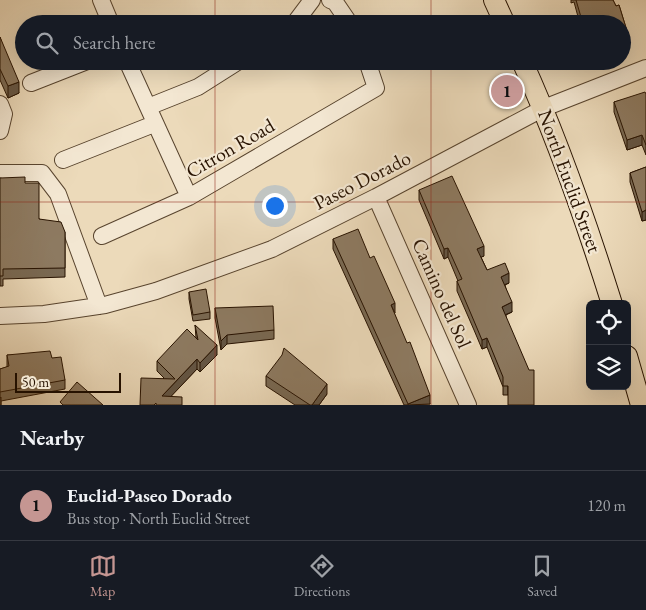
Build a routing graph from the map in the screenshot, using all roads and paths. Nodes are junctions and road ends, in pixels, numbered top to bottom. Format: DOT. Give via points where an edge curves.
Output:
graph roads {
  1 [pos="101,0"];
  2 [pos="312,0"];
  3 [pos="494,0"];
  4 [pos="333,1"];
  5 [pos="107,15"];
  6 [pos="301,15"];
  7 [pos="343,15"];
  8 [pos="501,15"];
  9 [pos="646,68"];
  10 [pos="64,70"];
  11 [pos="131,70"];
  12 [pos="224,70"];
  13 [pos="370,70"];
  14 [pos="526,70"];
  15 [pos="31,83"];
  16 [pos="0,104"];
  17 [pos="148,107"];
  18 [pos="544,108"];
  19 [pos="154,124"];
  20 [pos="0,131"];
  21 [pos="63,160"];
  22 [pos="0,173"];
  23 [pos="189,197"];
  24 [pos="376,197"];
  25 [pos="102,236"];
  26 [pos="611,300"];
  27 [pos="98,306"];
  28 [pos="0,316"];
  29 [pos="631,370"];
  30 [pos="468,405"];
  31 [pos="641,405"];
  1 -- 5 [label="street"];
  2 -- 6 [label="street"];
  3 -- 8 [label="main road"];
  4 -- 7 [label="street"];
  9 -- 18 [label="street, Paseo Dorado"];
  10 -- 15 [label="street"];
  11 -- 17 [label="street"];
  12 -- 17 [label="street" via="198,86"];
  13 -- 23 [label="street, Citron Road" via="376,88"];
  14 -- 18 [label="main road, North Euclid Street"];
  16 -- 20 [label="street" via="4,114"];
  17 -- 19 [label="street"];
  18 -- 24 [label="street, Paseo Dorado"];
  18 -- 26 [label="main road, North Euclid Street"];
  19 -- 21 [label="street"];
  19 -- 23 [label="street"];
  22 -- 27 [label="street" via="42,173 58,194"];
  23 -- 25 [label="street, Citron Road"];
  24 -- 27 [label="street, Paseo Dorado" via="272,249 156,292"];
  24 -- 30 [label="street, Camino del Sol"];
  27 -- 28 [label="street, Paseo Dorado"];
  29 -- 31 [label="main road"];
}
